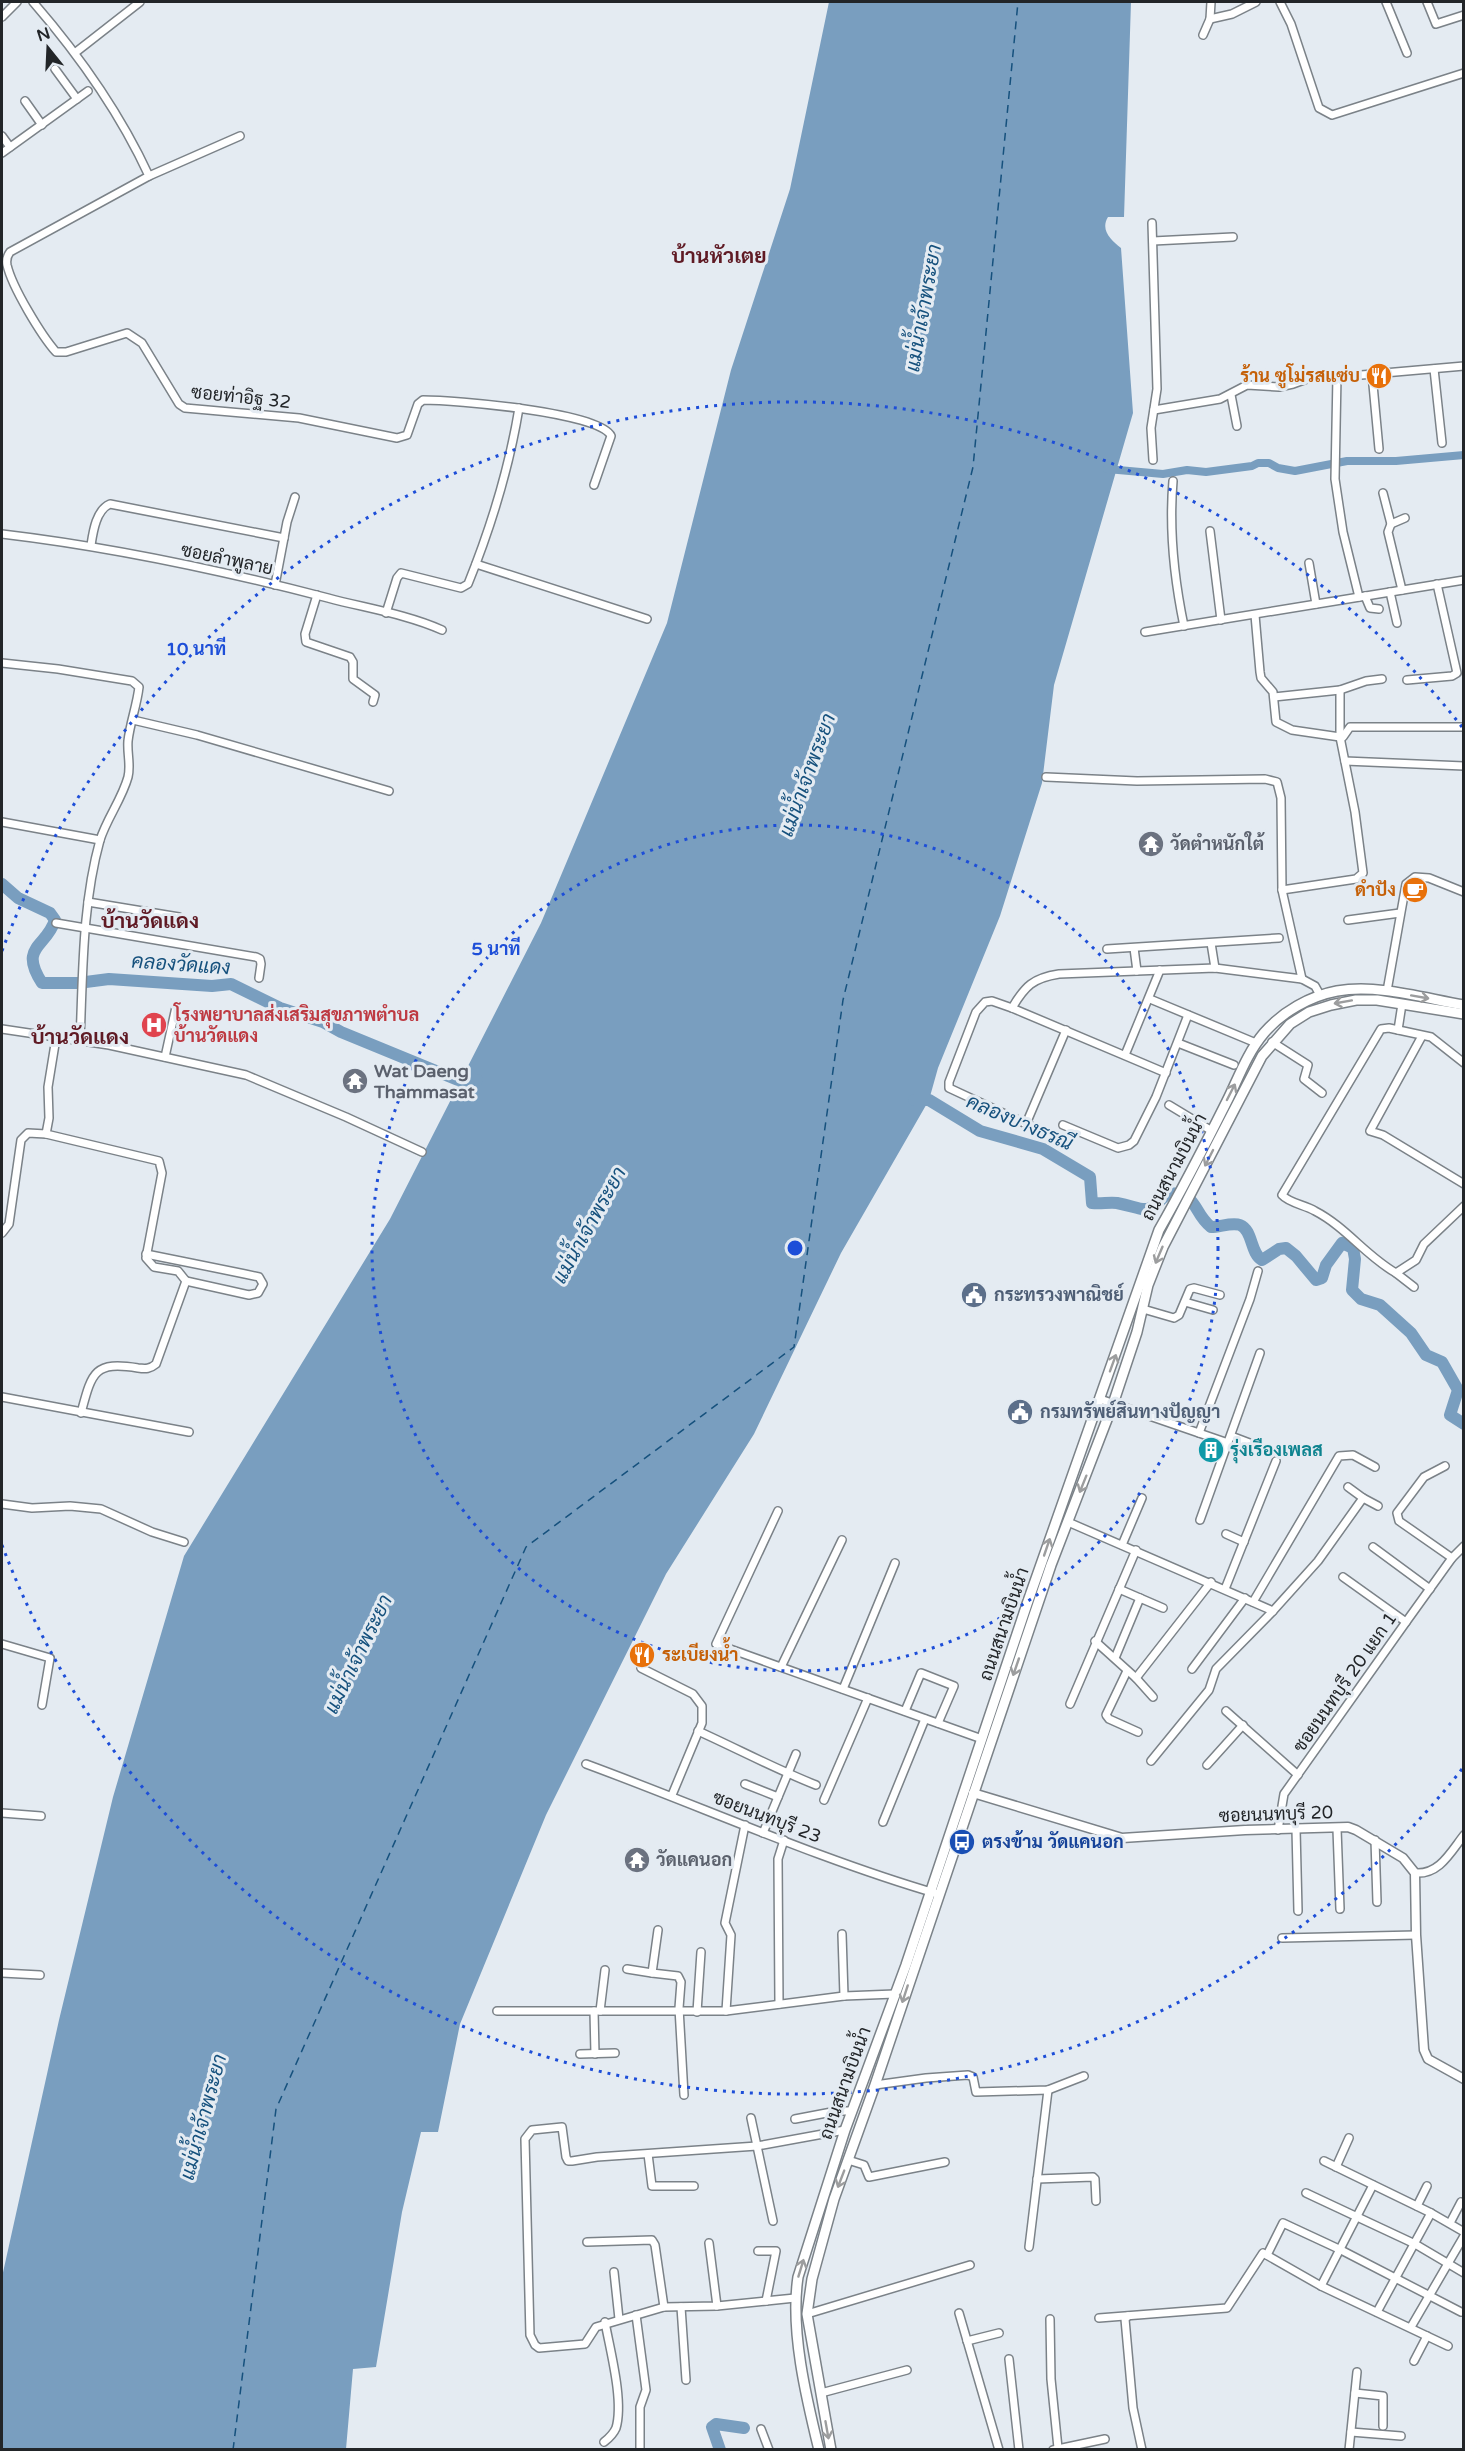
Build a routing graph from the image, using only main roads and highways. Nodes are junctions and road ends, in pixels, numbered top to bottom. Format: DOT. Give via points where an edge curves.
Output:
graph roads {
  1 [pos="1464,1005"];
  2 [pos="1464,1014"];
  3 [pos="1190,1184"];
  4 [pos="934,1893"];
  5 [pos="819,2450"];
  6 [pos="831,2450"];
  3 -- 1 [label="main road, ถนนสนามบินน้ำ, one-way" via="1256,1043 1279,1018 1298,1005 1320,995 1356,989"];
  2 -- 3 [label="main road, ถนนสนามบินน้ำ, one-way" via="1356,1000 1299,1018 1262,1056"];
  3 -- 4 [label="main road, ถนนสนามบินน้ำ, one-way" via="1186,1203 1155,1265 1113,1404"];
  4 -- 3 [label="main road, ถนนสนามบินน้ำ, one-way" via="982,1739 1149,1255 1159,1230"];
  5 -- 4 [label="main road, ถนนสนามบินน้ำ, one-way" via="799,2346 795,2298 798,2277 844,2130"];
  4 -- 6 [label="main road, ถนนสนามบินน้ำ, one-way" via="875,2085 834,2199 812,2279 807,2314"];
}
